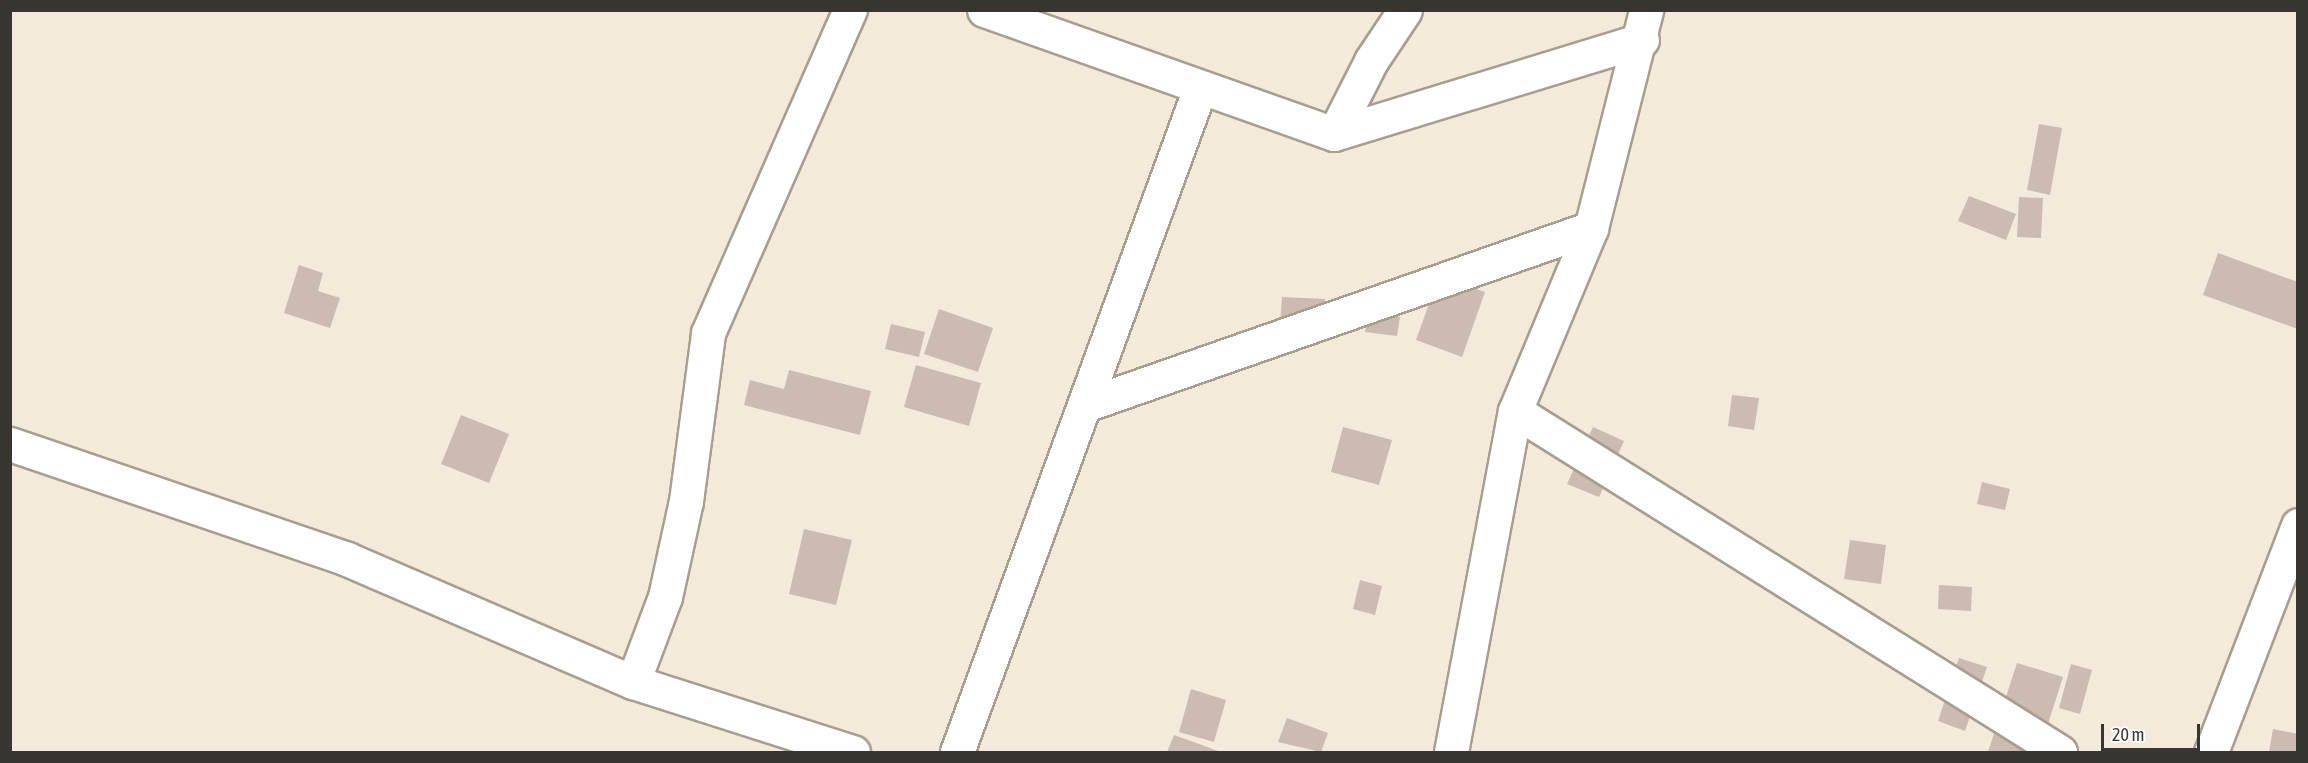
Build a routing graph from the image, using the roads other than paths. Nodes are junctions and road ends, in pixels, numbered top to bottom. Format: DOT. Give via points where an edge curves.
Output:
graph roads {
  1 [pos="850,10"];
  2 [pos="984,10"];
  3 [pos="1405,10"];
  4 [pos="1644,25"];
  5 [pos="1200,88"];
  6 [pos="1334,134"];
  7 [pos="1591,228"];
  8 [pos="1085,405"];
  9 [pos="1515,411"];
  10 [pos="10,444"];
  11 [pos="2298,525"];
  12 [pos="633,682"];
  13 [pos="853,753"];
  14 [pos="957,753"];
  15 [pos="1451,753"];
  16 [pos="2060,753"];
  17 [pos="2211,753"];
  1 -- 12 [label="street" via="708,333 677,544 665,597"];
  2 -- 5 [label="street"];
  3 -- 6 [label="street" via="1371,61"];
  4 -- 6 [label="street"];
  4 -- 7 [label="street"];
  5 -- 6 [label="street"];
  5 -- 8 [label="street"];
  7 -- 8 [label="street"];
  7 -- 9 [label="street"];
  8 -- 14 [label="street"];
  9 -- 15 [label="street"];
  9 -- 16 [label="street"];
  10 -- 12 [label="street" via="347,559"];
  11 -- 17 [label="street"];
  12 -- 13 [label="street"];
}
